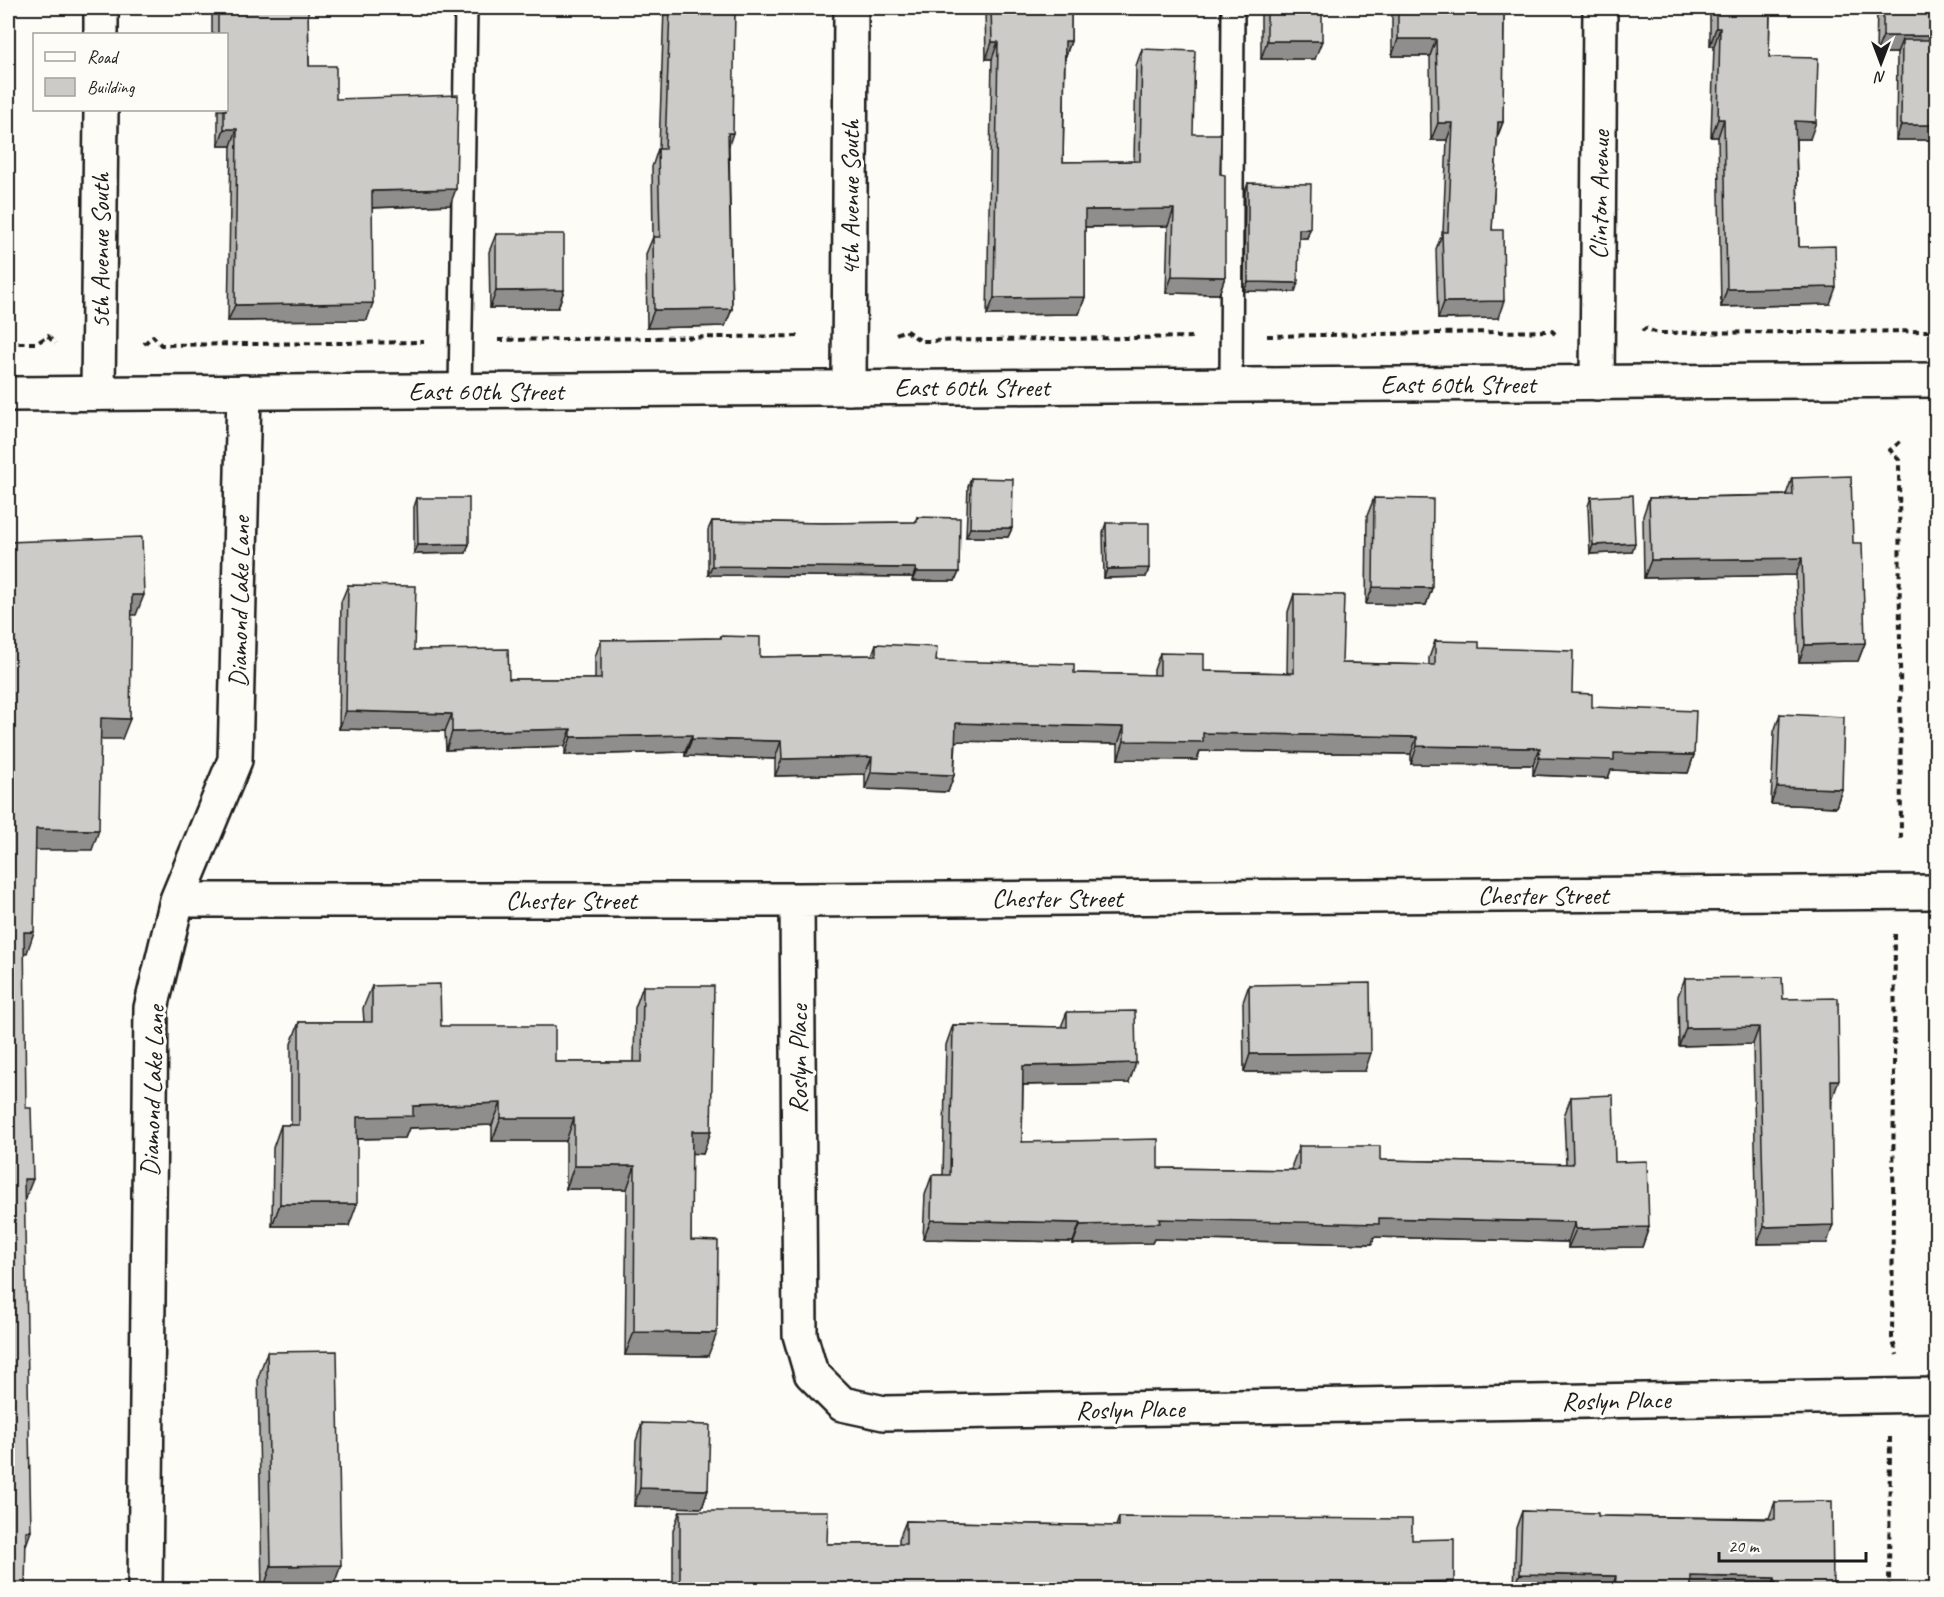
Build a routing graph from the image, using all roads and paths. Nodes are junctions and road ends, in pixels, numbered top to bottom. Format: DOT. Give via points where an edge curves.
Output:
graph roads {
  1 [pos="101,8"];
  2 [pos="466,8"];
  3 [pos="851,8"];
  4 [pos="1233,8"];
  5 [pos="1600,8"];
  6 [pos="101,33"];
  7 [pos="101,111"];
  8 [pos="1642,331"];
  9 [pos="1936,331"];
  10 [pos="8,343"];
  11 [pos="55,344"];
  12 [pos="1936,380"];
  13 [pos="1597,383"];
  14 [pos="1232,385"];
  15 [pos="849,388"];
  16 [pos="460,391"];
  17 [pos="244,392"];
  18 [pos="98,393"];
  19 [pos="8,394"];
  20 [pos="1900,442"];
  21 [pos="1901,841"];
  22 [pos="1936,892"];
  23 [pos="177,900"];
  24 [pos="797,900"];
  25 [pos="1896,930"];
  26 [pos="1897,1356"];
  27 [pos="1936,1395"];
  28 [pos="1890,1437"];
  29 [pos="145,1590"];
  30 [pos="1889,1590"];
  1 -- 6 [label="street"];
  2 -- 16 [label="lane"];
  3 -- 15 [label="street, 4th Avenue South"];
  4 -- 14 [label="lane"];
  5 -- 13 [label="street, Clinton Avenue"];
  7 -- 18 [label="street, 5th Avenue South"];
  8 -- 9 [label="path"];
  10 -- 11 [label="path" via="37,343 48,336"];
  12 -- 13 [label="street, East 60th Street"];
  13 -- 14 [label="street, East 60th Street"];
  14 -- 15 [label="street, East 60th Street"];
  15 -- 16 [label="street, East 60th Street"];
  16 -- 17 [label="street, East 60th Street"];
  17 -- 18 [label="street, East 60th Street"];
  17 -- 23 [label="street, Diamond Lake Lane" via="236,760"];
  18 -- 19 [label="street, East 60th Street"];
  20 -- 21 [label="path" via="1890,450 1899,460"];
  22 -- 24 [label="street, Chester Street"];
  23 -- 24 [label="street, Chester Street"];
  23 -- 29 [label="street, Diamond Lake Lane" via="151,1008"];
  24 -- 27 [label="street, Roslyn Place" via="800,1335 811,1373 842,1404 884,1413"];
  25 -- 26 [label="path" via="1892,1338"];
  28 -- 30 [label="path"];
}
